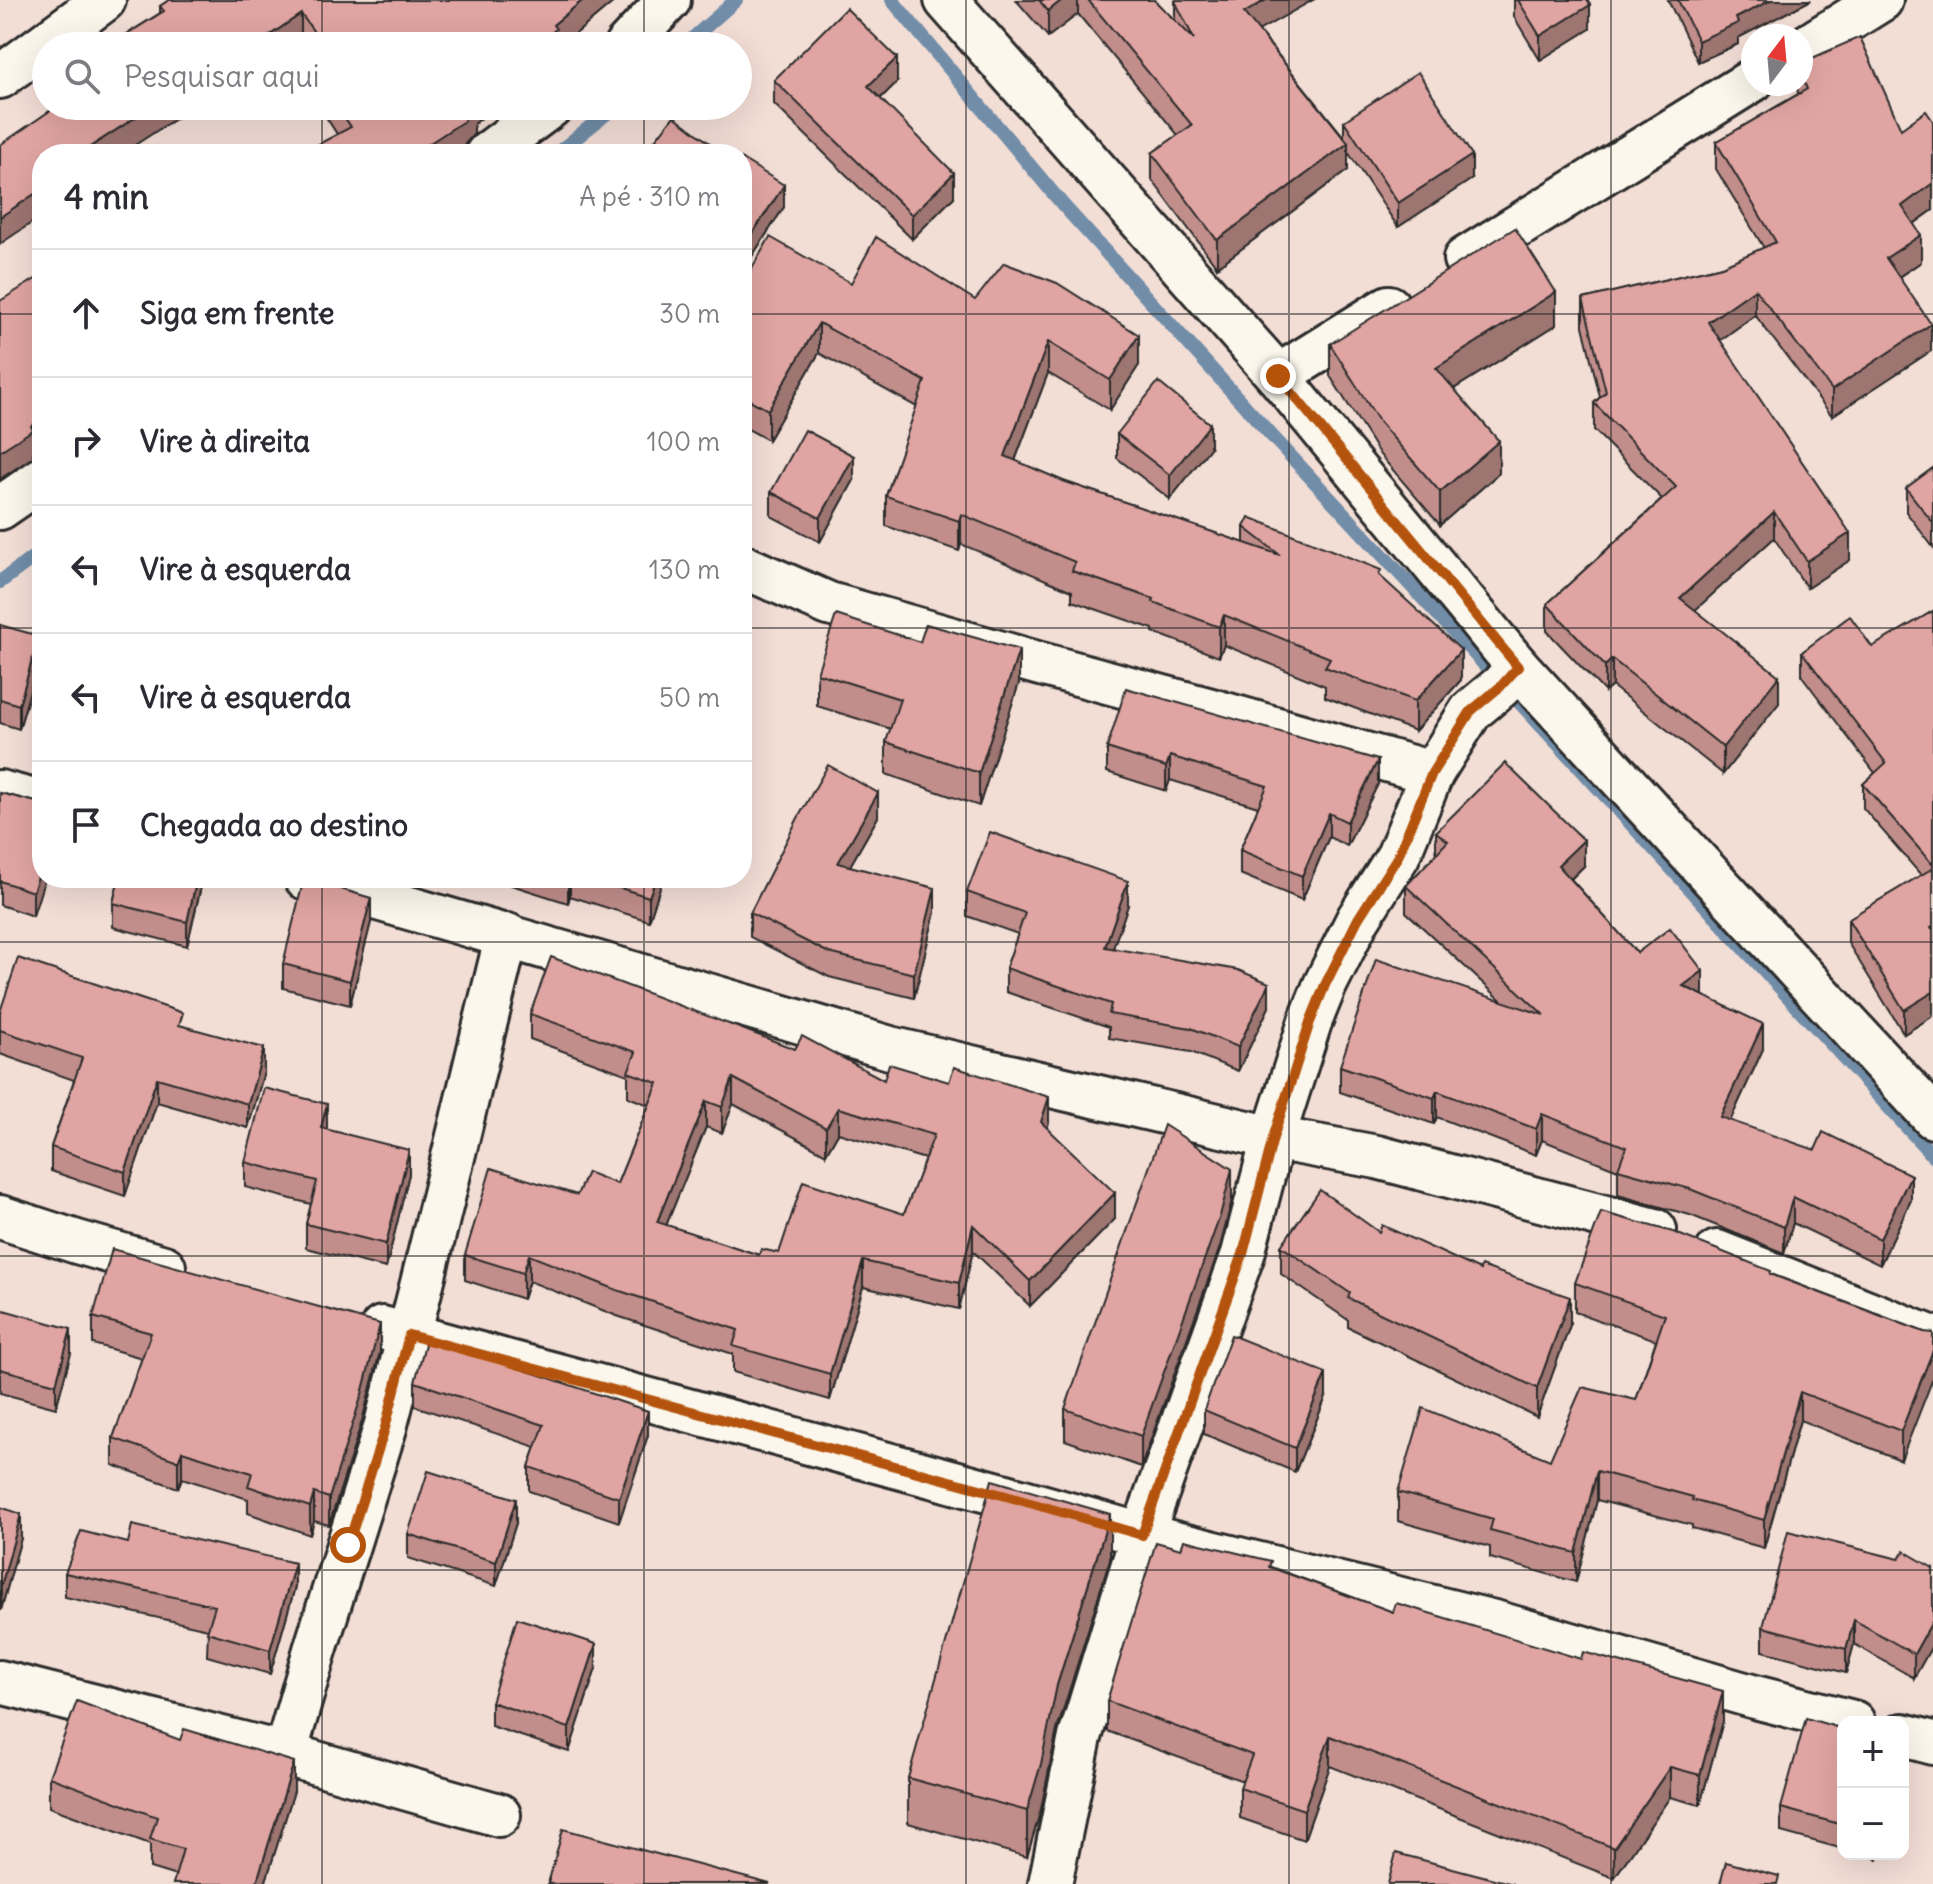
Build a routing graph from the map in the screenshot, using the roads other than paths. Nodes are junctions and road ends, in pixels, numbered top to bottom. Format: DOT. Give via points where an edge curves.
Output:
graph roads {
  1 [pos="104,0"];
  2 [pos="669,0"];
  3 [pos="946,0"];
  4 [pos="1881,0"];
  5 [pos="61,32"];
  6 [pos="639,32"];
  7 [pos="1813,42"];
  8 [pos="32,53"];
  9 [pos="0,77"];
  10 [pos="1741,87"];
  11 [pos="532,120"];
  12 [pos="500,144"];
  13 [pos="1278,376"];
  14 [pos="32,486"];
  15 [pos="0,508"];
  16 [pos="752,570"];
  17 [pos="1497,688"];
  18 [pos="1432,773"];
  19 [pos="0,792"];
  20 [pos="32,800"];
  21 [pos="341,888"];
  22 [pos="507,935"];
  23 [pos="1933,1117"];
  24 [pos="1273,1138"];
  25 [pos="0,1217"];
  26 [pos="205,1278"];
  27 [pos="350,1319"];
  28 [pos="409,1335"];
  29 [pos="1933,1338"];
  30 [pos="1142,1535"];
  31 [pos="0,1682"];
  32 [pos="1837,1718"];
  33 [pos="1909,1737"];
  34 [pos="1933,1743"];
  35 [pos="285,1754"];
  36 [pos="499,1815"];
  37 [pos="1050,1884"];
  1 -- 5 [label="street"];
  2 -- 6 [label="street"];
  3 -- 13 [label="street"];
  4 -- 7 [label="street"];
  8 -- 9 [label="street"];
  10 -- 13 [label="street"];
  11 -- 12 [label="street"];
  13 -- 17 [label="street"];
  14 -- 15 [label="street"];
  16 -- 18 [label="street" via="829,604"];
  17 -- 18 [label="street"];
  17 -- 23 [label="street"];
  18 -- 24 [label="street" via="1398,856 1325,985"];
  19 -- 20 [label="street"];
  21 -- 22 [label="street"];
  22 -- 24 [label="street" via="890,1048"];
  22 -- 28 [label="street"];
  24 -- 29 [label="street" via="1377,1157 1681,1237"];
  24 -- 30 [label="street" via="1243,1254"];
  25 -- 26 [label="street"];
  27 -- 28 [label="street"];
  28 -- 30 [label="street"];
  28 -- 35 [label="street"];
  30 -- 32 [label="street" via="1498,1623"];
  30 -- 37 [label="street" via="1080,1737"];
  31 -- 35 [label="street"];
  33 -- 34 [label="street"];
  35 -- 36 [label="street"];
}
